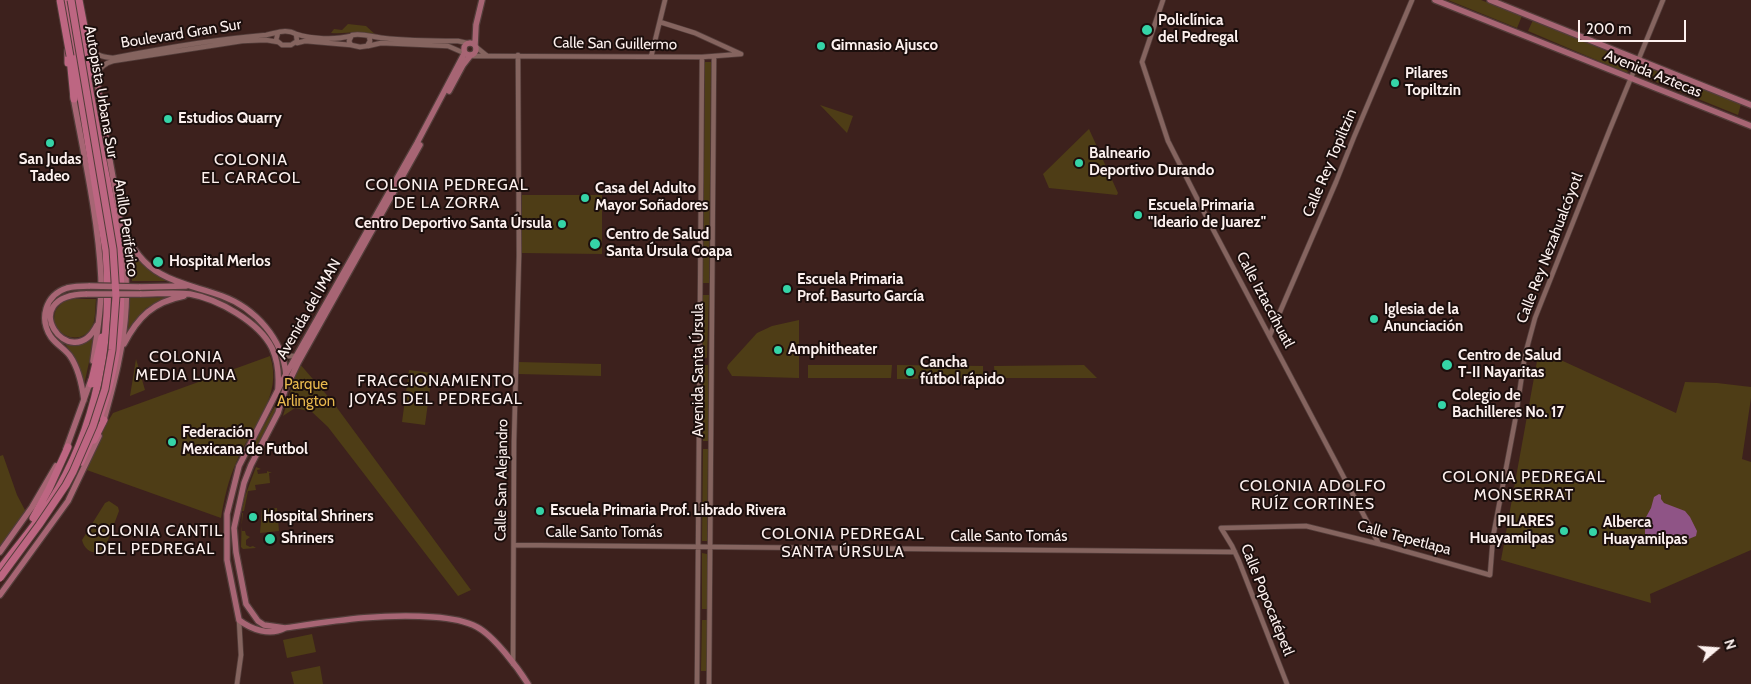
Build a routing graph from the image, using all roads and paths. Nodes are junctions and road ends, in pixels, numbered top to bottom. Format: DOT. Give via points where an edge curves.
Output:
graph roads {
  1 [pos="62,0"];
  2 [pos="73,0"];
  3 [pos="81,0"];
  4 [pos="482,0"];
  5 [pos="665,0"];
  6 [pos="1163,0"];
  7 [pos="1412,0"];
  8 [pos="1435,0"];
  9 [pos="1490,0"];
  10 [pos="1663,0"];
  11 [pos="82,19"];
  12 [pos="660,22"];
  13 [pos="476,25"];
  14 [pos="86,30"];
  15 [pos="278,33"];
  16 [pos="296,34"];
  17 [pos="352,35"];
  18 [pos="369,36"];
  19 [pos="278,42"];
  20 [pos="296,43"];
  21 [pos="467,43"];
  22 [pos="351,45"];
  23 [pos="475,45"];
  24 [pos="367,46"];
  25 [pos="184,47"];
  26 [pos="89,54"];
  27 [pos="467,55"];
  28 [pos="488,55"];
  29 [pos="518,55"];
  30 [pos="103,57"];
  31 [pos="651,57"];
  32 [pos="702,57"];
  33 [pos="714,57"];
  34 [pos="1640,60"];
  35 [pos="105,63"];
  36 [pos="96,76"];
  37 [pos="1632,78"];
  38 [pos="74,99"];
  39 [pos="1751,105"];
  40 [pos="1751,126"];
  41 [pos="96,128"];
  42 [pos="121,221"];
  43 [pos="188,286"];
  44 [pos="191,294"];
  45 [pos="120,312"];
  46 [pos="250,314"];
  47 [pos="103,316"];
  48 [pos="246,320"];
  49 [pos="1270,335"];
  50 [pos="122,348"];
  51 [pos="280,350"];
  52 [pos="297,356"];
  53 [pos="286,374"];
  54 [pos="116,375"];
  55 [pos="91,384"];
  56 [pos="285,390"];
  57 [pos="277,394"];
  58 [pos="85,401"];
  59 [pos="104,420"];
  60 [pos="68,447"];
  61 [pos="72,480"];
  62 [pos="1221,528"];
  63 [pos="20,541"];
  64 [pos="1379,544"];
  65 [pos="514,545"];
  66 [pos="698,546"];
  67 [pos="710,547"];
  68 [pos="227,550"];
  69 [pos="0,552"];
  70 [pos="236,552"];
  71 [pos="1234,552"];
  72 [pos="238,559"];
  73 [pos="227,560"];
  74 [pos="0,571"];
  75 [pos="1490,575"];
  76 [pos="0,579"];
  77 [pos="0,595"];
  78 [pos="239,620"];
  79 [pos="285,628"];
  80 [pos="513,664"];
  81 [pos="238,684"];
  82 [pos="528,684"];
  83 [pos="697,684"];
  84 [pos="709,684"];
  85 [pos="1287,684"];
  1 -- 38 [label="highway, bridge"];
  1 -- 47 [label="highway, Anillo Periférico" via="106,251 108,275"];
  1 -- 74 [label="highway, Autopista Urbana Sur, bridge" via="109,246 112,295 109,340 98,402 71,469"];
  2 -- 41 [label="highway, Anillo Periférico"];
  2 -- 76 [label="highway, Autopista Urbana Sur, bridge" via="113,249 116,296 112,350 94,426 73,472"];
  3 -- 11 [label="highway"];
  3 -- 14 [label="main road"];
  4 -- 13 [label="main road"];
  5 -- 12 [label="street"];
  6 -- 49 [label="street, Calle Iztaccíhuatl" via="1142,62 1168,141"];
  7 -- 49 [label="street, Calle Rey Topiltzin"];
  8 -- 37 [label="main road, Avenida Aztecas"];
  9 -- 34 [label="main road, Avenida Aztecas"];
  10 -- 34 [label="street, Calle Rey Nezahualcóyotl"];
  11 -- 14 [label="highway"];
  11 -- 26 [label="highway"];
  12 -- 31 [label="street"];
  12 -- 33 [label="street, Calle San Guillermo" via="741,54"];
  13 -- 21 [label="main road"];
  13 -- 23 [label="main road"];
  14 -- 26 [label="highway"];
  15 -- 16 [label="street"];
  15 -- 19 [label="street"];
  15 -- 25 [label="street, Boulevard Gran Sur" via="231,37"];
  16 -- 17 [label="street" via="324,38"];
  16 -- 20 [label="street"];
  17 -- 18 [label="street"];
  17 -- 22 [label="street"];
  18 -- 21 [label="street"];
  18 -- 24 [label="street"];
  19 -- 20 [label="street" via="286,45"];
  19 -- 25 [label="street, Boulevard Gran Sur" via="249,40"];
  20 -- 22 [label="street"];
  21 -- 23 [label="main road"];
  21 -- 27 [label="main road"];
  22 -- 24 [label="street"];
  23 -- 27 [label="main road"];
  23 -- 28 [label="street"];
  24 -- 27 [label="street" via="381,43 448,46"];
  25 -- 30 [label="street, Boulevard Gran Sur"];
  25 -- 35 [label="street, Boulevard Gran Sur"];
  26 -- 30 [label="street, Boulevard Gran Sur" via="94,52"];
  26 -- 36 [label="highway"];
  26 -- 41 [label="highway"];
  27 -- 28 [label="street, Calle San Guillermo"];
  27 -- 52 [label="main road, Avenida del IMAN"];
  27 -- 56 [label="main road, Avenida del IMAN"];
  28 -- 29 [label="street, Calle San Guillermo"];
  29 -- 31 [label="street, Calle San Guillermo"];
  29 -- 65 [label="street, Calle San Alejandro" via="519,256"];
  30 -- 35 [label="street"];
  31 -- 32 [label="street, Calle San Guillermo"];
  32 -- 33 [label="street, Calle San Guillermo"];
  32 -- 66 [label="street, Avenida Santa Úrsula"];
  33 -- 67 [label="street, Avenida Santa Úrsula"];
  34 -- 37 [label="street, Calle Rey Nezahualcóyotl"];
  34 -- 39 [label="main road, Avenida Aztecas"];
  35 -- 36 [label="street, Boulevard Gran Sur"];
  36 -- 42 [label="main road"];
  37 -- 40 [label="main road, Avenida Aztecas"];
  37 -- 75 [label="street, Calle Rey Nezahualcóyotl" via="1535,318 1525,355 1493,536"];
  38 -- 47 [label="main road" via="98,242"];
  41 -- 45 [label="highway, Anillo Periférico" via="115,226 120,266"];
  42 -- 43 [label="main road" via="138,256 161,275"];
  42 -- 50 [label="main road" via="126,278"];
  43 -- 46 [label="main road" via="224,297"];
  43 -- 58 [label="main road, bridge" via="77,286 61,290 50,299 45,313 47,328 76,366"];
  44 -- 47 [label="main road, bridge" via="67,296 58,302 51,315 53,329 67,341 88,338"];
  44 -- 48 [label="main road" via="219,304"];
  44 -- 50 [label="main road" via="148,310 137,321"];
  45 -- 54 [label="highway"];
  45 -- 61 [label="highway, Anillo Periférico" via="116,356 104,403"];
  46 -- 48 [label="street"];
  46 -- 51 [label="main road" via="269,330"];
  47 -- 55 [label="highway"];
  47 -- 63 [label="highway, Anillo Periférico" via="105,349 95,400 63,479 50,503"];
  48 -- 57 [label="main road" via="267,340 274,352 278,369"];
  49 -- 64 [label="street, Calle Iztaccíhuatl"];
  50 -- 54 [label="main road"];
  51 -- 52 [label="street" via="287,356"];
  51 -- 53 [label="main road"];
  52 -- 53 [label="main road, Avenida del IMAN"];
  53 -- 56 [label="main road"];
  53 -- 57 [label="main road, Avenida del IMAN"];
  54 -- 59 [label="main road"];
  55 -- 58 [label="main road"];
  56 -- 70 [label="main road, Avenida del IMAN" via="278,413 244,484 234,528"];
  57 -- 68 [label="main road, Avenida del IMAN" via="240,466 227,514"];
  58 -- 60 [label="main road"];
  59 -- 61 [label="highway"];
  59 -- 77 [label="main road" via="68,501"];
  60 -- 63 [label="highway"];
  60 -- 69 [label="main road"];
  61 -- 76 [label="highway, Anillo Periférico"];
  62 -- 64 [label="street, Calle Tepetlapa" via="1306,526"];
  62 -- 71 [label="street, Calle Popocatépetl"];
  63 -- 74 [label="highway, Anillo Periférico"];
  64 -- 75 [label="street, Calle Tepetlapa"];
  65 -- 66 [label="street, Calle Santo Tomás"];
  65 -- 80 [label="street, Calle San Alejandro"];
  66 -- 67 [label="street, Calle Santo Tomás"];
  66 -- 83 [label="street, Avenida Santa Úrsula"];
  67 -- 71 [label="street, Calle Santo Tomás"];
  67 -- 84 [label="street, Avenida Santa Úrsula"];
  68 -- 70 [label="street"];
  68 -- 73 [label="main road, Avenida del IMAN"];
  70 -- 72 [label="main road, Avenida del IMAN"];
  71 -- 85 [label="street, Calle Popocatépetl"];
  72 -- 73 [label="street"];
  72 -- 79 [label="main road, Avenida del IMAN" via="246,604 264,625"];
  73 -- 78 [label="main road, Avenida del IMAN"];
  78 -- 79 [label="main road" via="261,631"];
  78 -- 81 [label="street" via="241,654"];
  79 -- 80 [label="main road" via="382,616 449,618 479,628"];
  80 -- 82 [label="main road"];
}
